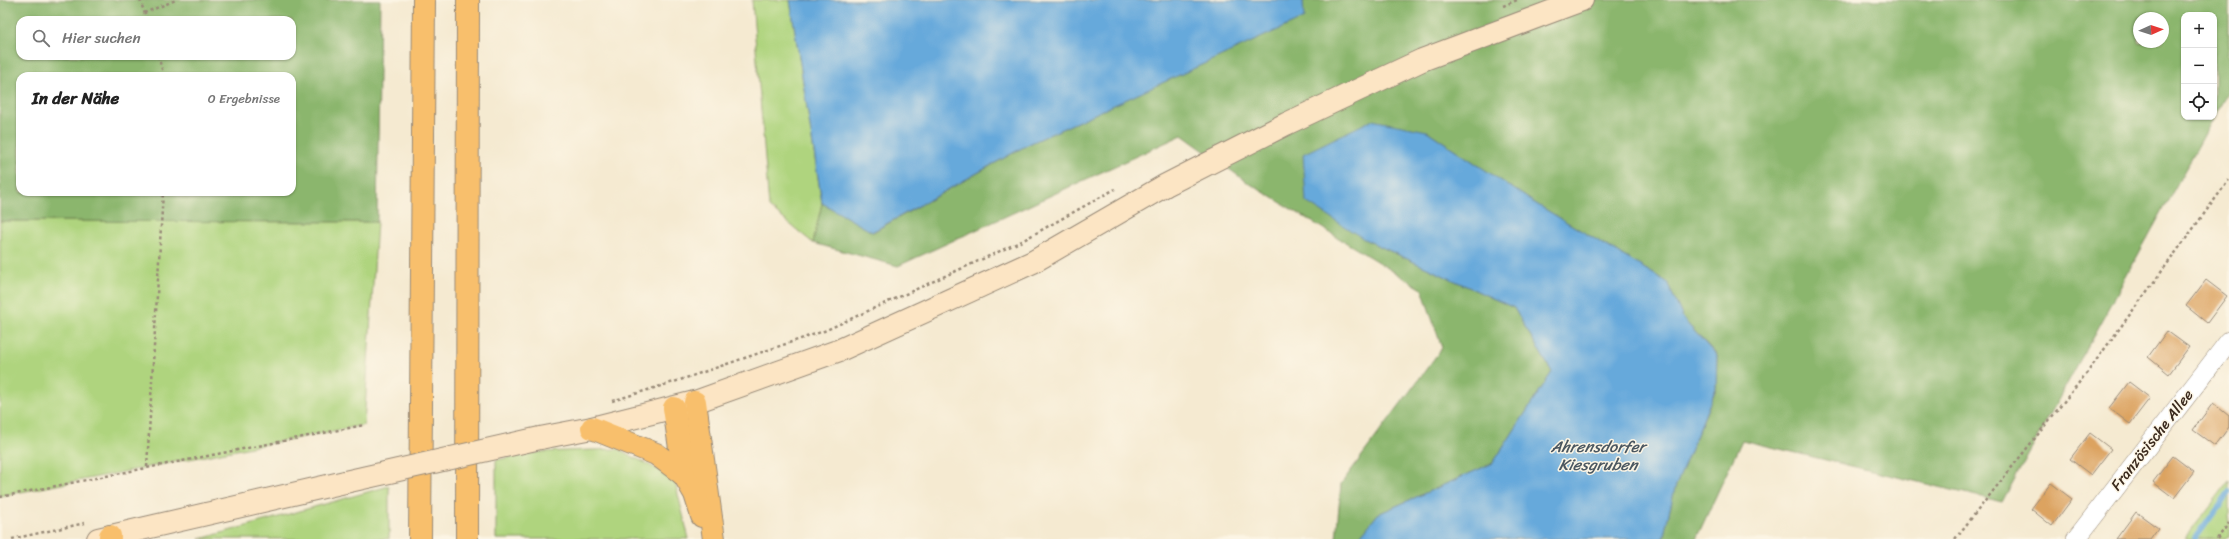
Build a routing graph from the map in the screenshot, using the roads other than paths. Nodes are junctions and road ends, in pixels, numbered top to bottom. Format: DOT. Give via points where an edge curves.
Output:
graph roads {
  1 [pos="424,0"];
  2 [pos="468,0"];
  3 [pos="1582,0"];
  4 [pos="2229,341"];
  5 [pos="696,402"];
  6 [pos="674,408"];
  7 [pos="592,428"];
  8 [pos="684,475"];
  9 [pos="106,538"];
  10 [pos="420,539"];
  11 [pos="467,539"];
  12 [pos="710,539"];
  13 [pos="714,539"];
  14 [pos="2076,539"];
  1 -- 10 [label="highway"];
  2 -- 11 [label="highway"];
  3 -- 5 [label="main road" via="1422,60 1336,100 1166,185 1033,262 840,350"];
  4 -- 14 [label="street, Französische Allee"];
  5 -- 6 [label="main road"];
  5 -- 13 [label="highway"];
  6 -- 7 [label="main road"];
  6 -- 8 [label="highway"];
  7 -- 8 [label="highway" via="656,454"];
  7 -- 9 [label="main road, bridge"];
  8 -- 12 [label="highway" via="695,494"];
}
